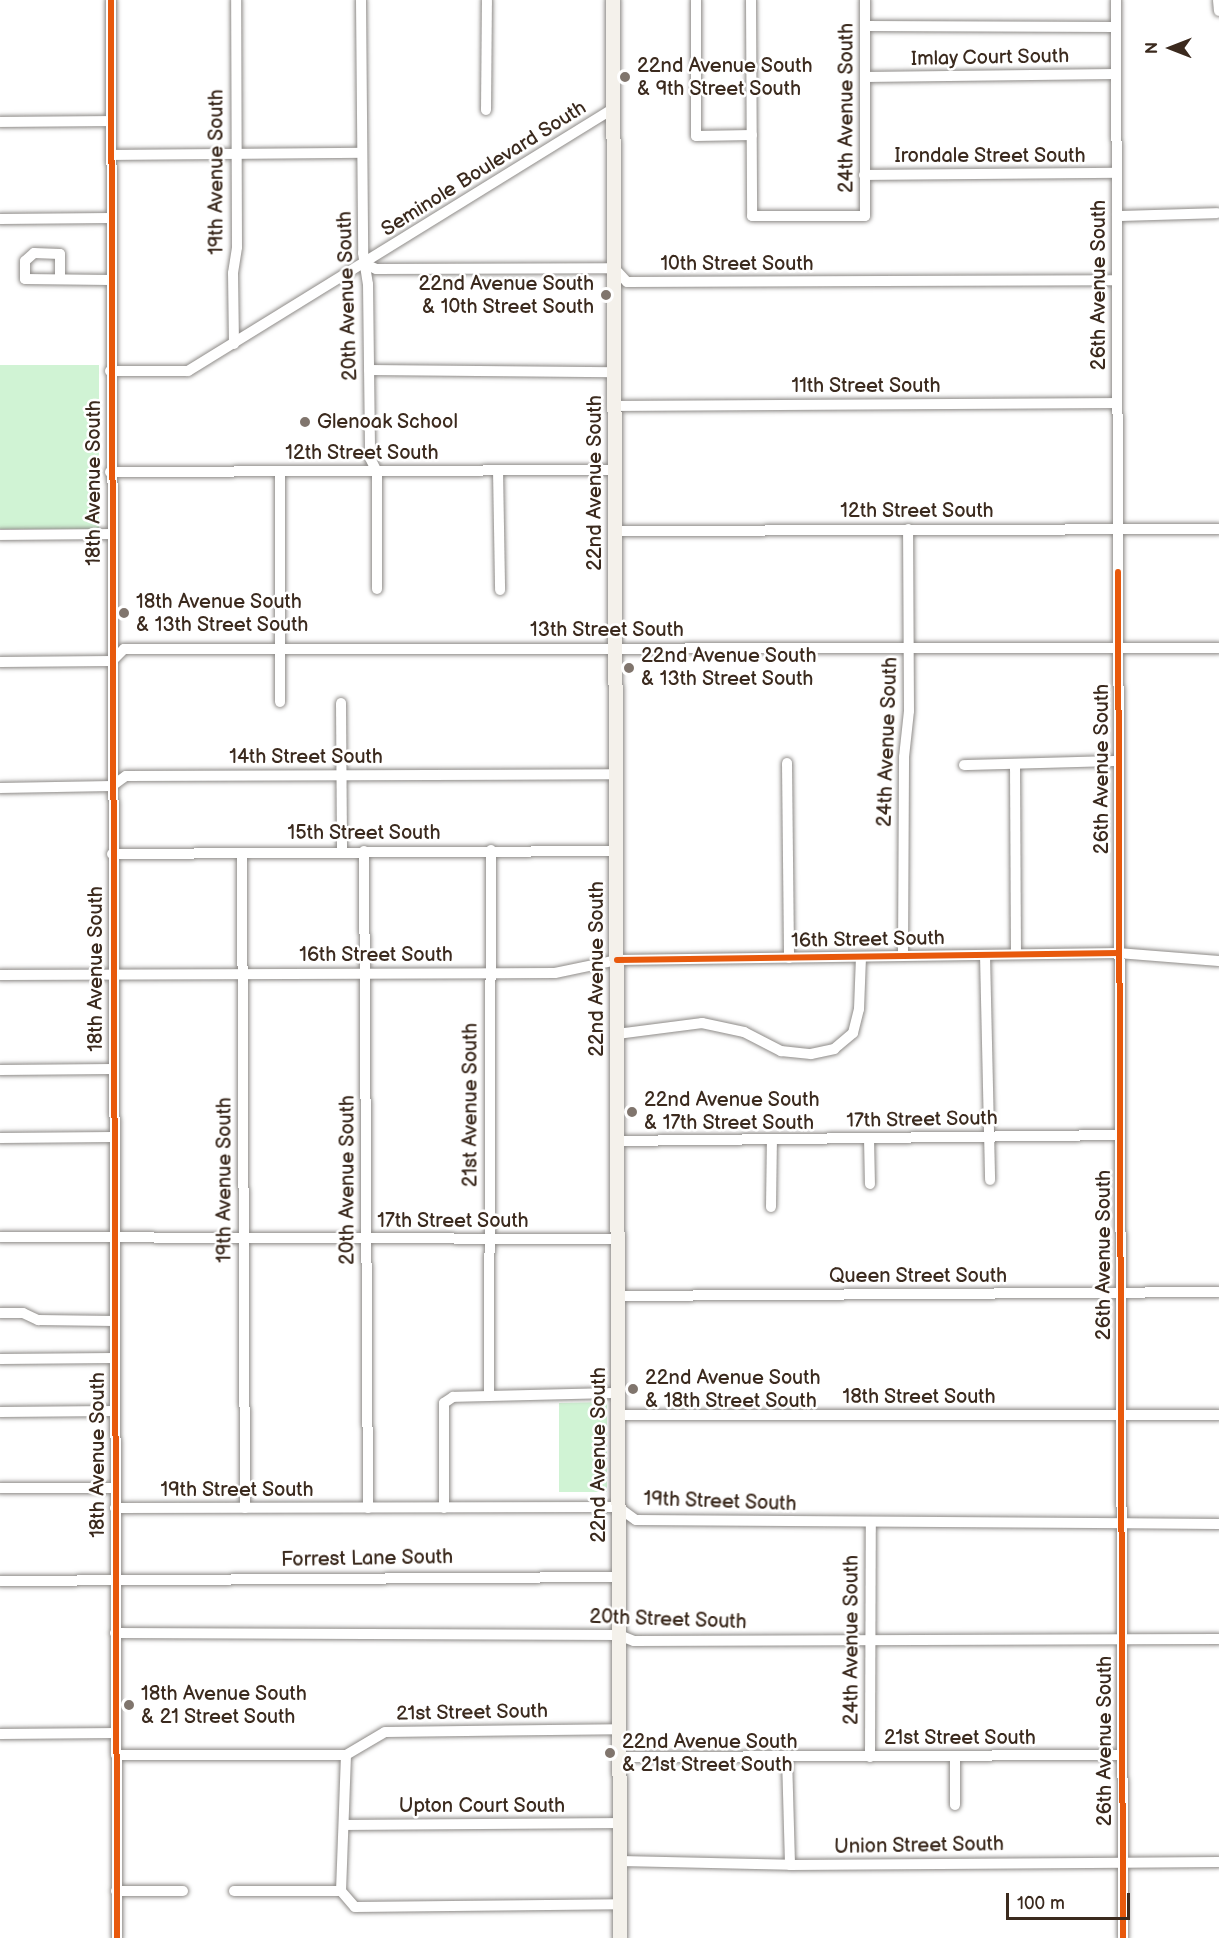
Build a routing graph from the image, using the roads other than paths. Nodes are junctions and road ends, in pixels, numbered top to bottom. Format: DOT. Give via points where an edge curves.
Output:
graph roads {
  1 [pos="111,0"];
  2 [pos="236,0"];
  3 [pos="361,0"];
  4 [pos="487,0"];
  5 [pos="613,0"];
  6 [pos="696,0"];
  7 [pos="751,0"];
  8 [pos="865,0"];
  9 [pos="1116,0"];
  10 [pos="1218,0"];
  11 [pos="1219,11"];
  12 [pos="865,26"];
  13 [pos="1116,27"];
  14 [pos="1116,74"];
  15 [pos="865,77"];
  16 [pos="614,108"];
  17 [pos="486,110"];
  18 [pos="111,121"];
  19 [pos="0,122"];
  20 [pos="752,135"];
  21 [pos="236,153"];
  22 [pos="362,153"];
  23 [pos="111,155"];
  24 [pos="1117,173"];
  25 [pos="864,175"];
  26 [pos="1218,214"];
  27 [pos="1117,216"];
  28 [pos="111,218"];
  29 [pos="0,219"];
  30 [pos="365,264"];
  31 [pos="614,268"];
  32 [pos="60,279"];
  33 [pos="110,280"];
  34 [pos="1117,280"];
  35 [pos="234,344"];
  36 [pos="369,370"];
  37 [pos="110,371"];
  38 [pos="615,372"];
  39 [pos="1117,403"];
  40 [pos="615,406"];
  41 [pos="498,470"];
  42 [pos="615,470"];
  43 [pos="280,471"];
  44 [pos="110,472"];
  45 [pos="377,472"];
  46 [pos="908,529"];
  47 [pos="1219,529"];
  48 [pos="615,531"];
  49 [pos="1118,531"];
  50 [pos="110,534"];
  51 [pos="0,536"];
  52 [pos="377,589"];
  53 [pos="500,590"];
  54 [pos="280,648"];
  55 [pos="615,648"];
  56 [pos="1219,648"];
  57 [pos="909,649"];
  58 [pos="1118,649"];
  59 [pos="112,661"];
  60 [pos="0,662"];
  61 [pos="280,702"];
  62 [pos="341,703"];
  63 [pos="1118,761"];
  64 [pos="787,763"];
  65 [pos="964,765"];
  66 [pos="1015,765"];
  67 [pos="342,774"];
  68 [pos="616,774"];
  69 [pos="112,786"];
  70 [pos="0,788"];
  71 [pos="342,850"];
  72 [pos="491,850"];
  73 [pos="364,851"];
  74 [pos="616,851"];
  75 [pos="242,853"];
  76 [pos="112,854"];
  77 [pos="1119,953"];
  78 [pos="1016,954"];
  79 [pos="985,955"];
  80 [pos="903,956"];
  81 [pos="861,957"];
  82 [pos="789,958"];
  83 [pos="617,960"];
  84 [pos="1219,961"];
  85 [pos="242,973"];
  86 [pos="490,973"];
  87 [pos="365,974"];
  88 [pos="0,975"];
  89 [pos="112,975"];
  90 [pos="617,1034"];
  91 [pos="113,1069"];
  92 [pos="0,1070"];
  93 [pos="1120,1135"];
  94 [pos="113,1137"];
  95 [pos="989,1137"];
  96 [pos="0,1138"];
  97 [pos="869,1138"];
  98 [pos="772,1139"];
  99 [pos="617,1141"];
  100 [pos="990,1180"];
  101 [pos="870,1184"];
  102 [pos="771,1207"];
  103 [pos="0,1237"];
  104 [pos="114,1238"];
  105 [pos="489,1239"];
  106 [pos="618,1239"];
  107 [pos="243,1240"];
  108 [pos="366,1240"];
  109 [pos="1120,1292"];
  110 [pos="1219,1292"];
  111 [pos="618,1296"];
  112 [pos="0,1313"];
  113 [pos="114,1321"];
  114 [pos="114,1358"];
  115 [pos="0,1359"];
  116 [pos="618,1393"];
  117 [pos="489,1396"];
  118 [pos="114,1411"];
  119 [pos="0,1412"];
  120 [pos="618,1415"];
  121 [pos="1120,1415"];
  122 [pos="1219,1415"];
  123 [pos="0,1488"];
  124 [pos="115,1488"];
  125 [pos="115,1508"];
  126 [pos="245,1508"];
  127 [pos="368,1508"];
  128 [pos="444,1508"];
  129 [pos="618,1508"];
  130 [pos="871,1523"];
  131 [pos="1121,1523"];
  132 [pos="1219,1524"];
  133 [pos="619,1577"];
  134 [pos="0,1581"];
  135 [pos="115,1581"];
  136 [pos="115,1633"];
  137 [pos="619,1635"];
  138 [pos="1121,1638"];
  139 [pos="1219,1639"];
  140 [pos="870,1641"];
  141 [pos="619,1729"];
  142 [pos="116,1733"];
  143 [pos="0,1734"];
  144 [pos="116,1755"];
  145 [pos="346,1755"];
  146 [pos="1122,1755"];
  147 [pos="955,1756"];
  148 [pos="619,1757"];
  149 [pos="787,1757"];
  150 [pos="870,1757"];
  151 [pos="955,1805"];
  152 [pos="620,1823"];
  153 [pos="346,1825"];
  154 [pos="620,1861"];
  155 [pos="1122,1862"];
  156 [pos="1219,1862"];
  157 [pos="790,1865"];
  158 [pos="341,1890"];
  159 [pos="116,1891"];
  160 [pos="183,1891"];
  161 [pos="234,1891"];
  162 [pos="620,1904"];
  163 [pos="117,1938"];
  164 [pos="620,1938"];
  165 [pos="1123,1938"];
  1 -- 18 [label="street, 18th Avenue South"];
  2 -- 21 [label="street, 19th Avenue South"];
  3 -- 22 [label="street, 20th Avenue South"];
  4 -- 17 [label="street"];
  5 -- 16 [label="main road, 22nd Avenue South"];
  6 -- 20 [label="street" via="696,136"];
  7 -- 20 [label="street"];
  8 -- 12 [label="street, 24th Avenue South"];
  9 -- 13 [label="street, 26th Avenue South"];
  10 -- 11 [label="street"];
  12 -- 13 [label="street"];
  12 -- 15 [label="street, 24th Avenue South"];
  13 -- 14 [label="street, 26th Avenue South"];
  14 -- 15 [label="street, Imlay Court South"];
  14 -- 24 [label="street, 26th Avenue South"];
  15 -- 25 [label="street, 24th Avenue South"];
  16 -- 30 [label="street, Seminole Boulevard South"];
  16 -- 31 [label="main road, 22nd Avenue South"];
  18 -- 19 [label="street"];
  18 -- 23 [label="street, 18th Avenue South"];
  20 -- 25 [label="street, 24th Avenue South" via="752,216 865,216"];
  21 -- 22 [label="street"];
  21 -- 23 [label="street"];
  21 -- 35 [label="street, 19th Avenue South"];
  22 -- 30 [label="street, 20th Avenue South"];
  23 -- 28 [label="street, 18th Avenue South"];
  24 -- 25 [label="street, Irondale Street South"];
  24 -- 27 [label="street, 26th Avenue South"];
  26 -- 27 [label="street"];
  27 -- 34 [label="street, 26th Avenue South"];
  28 -- 29 [label="street"];
  28 -- 33 [label="street, 18th Avenue South"];
  30 -- 31 [label="street" via="376,269"];
  30 -- 35 [label="street, Seminole Boulevard South"];
  30 -- 36 [label="street, 20th Avenue South"];
  31 -- 34 [label="street, 10th Street South" via="627,282"];
  31 -- 38 [label="main road, 22nd Avenue South"];
  32 -- 33 [label="street"];
  33 -- 37 [label="street, 18th Avenue South"];
  34 -- 39 [label="street, 26th Avenue South"];
  35 -- 37 [label="street, Seminole Boulevard South" via="188,371"];
  36 -- 38 [label="street"];
  36 -- 45 [label="street, 20th Avenue South" via="370,458"];
  37 -- 44 [label="street, 18th Avenue South"];
  38 -- 40 [label="main road, 22nd Avenue South"];
  39 -- 40 [label="street, 11th Street South"];
  39 -- 49 [label="street, 26th Avenue South"];
  40 -- 42 [label="main road, 22nd Avenue South"];
  41 -- 42 [label="street, 12th Street South"];
  41 -- 45 [label="street, 12th Street South"];
  41 -- 53 [label="street"];
  42 -- 48 [label="main road, 22nd Avenue South"];
  43 -- 44 [label="street, 12th Street South"];
  43 -- 45 [label="street, 12th Street South"];
  43 -- 54 [label="street"];
  44 -- 50 [label="street, 18th Avenue South"];
  45 -- 52 [label="street, 20th Avenue South"];
  46 -- 48 [label="street, 12th Street South"];
  46 -- 49 [label="street, 12th Street South"];
  46 -- 57 [label="street, 24th Avenue South"];
  47 -- 49 [label="street, 12th Street South"];
  48 -- 55 [label="main road, 22nd Avenue South"];
  49 -- 58 [label="street, 26th Avenue South"];
  50 -- 51 [label="street"];
  50 -- 59 [label="street, 18th Avenue South"];
  54 -- 55 [label="street, 13th Street South"];
  54 -- 59 [label="street, 13th Street South" via="124,649"];
  54 -- 61 [label="street"];
  55 -- 57 [label="street, 13th Street South"];
  55 -- 68 [label="main road, 22nd Avenue South"];
  56 -- 58 [label="street, 13th Street South"];
  57 -- 58 [label="street, 13th Street South"];
  57 -- 80 [label="street, 24th Avenue South"];
  58 -- 63 [label="street, 26th Avenue South"];
  59 -- 60 [label="street, 13th Street South"];
  59 -- 69 [label="street, 18th Avenue South"];
  62 -- 67 [label="street"];
  63 -- 66 [label="street"];
  63 -- 77 [label="street, 26th Avenue South"];
  64 -- 82 [label="street"];
  65 -- 66 [label="street"];
  66 -- 78 [label="street"];
  67 -- 68 [label="street, 14th Street South"];
  67 -- 69 [label="street, 14th Street South" via="126,777"];
  67 -- 71 [label="street"];
  68 -- 74 [label="main road, 22nd Avenue South"];
  69 -- 70 [label="street, 14th Street South"];
  69 -- 76 [label="street, 18th Avenue South"];
  71 -- 73 [label="street, 15th Street South"];
  71 -- 75 [label="street, 15th Street South"];
  72 -- 73 [label="street, 15th Street South"];
  72 -- 74 [label="street, 15th Street South"];
  72 -- 86 [label="street, 21st Avenue South"];
  73 -- 87 [label="street, 20th Avenue South"];
  74 -- 83 [label="main road, 22nd Avenue South"];
  75 -- 76 [label="street, 15th Street South"];
  75 -- 85 [label="street, 19th Avenue South"];
  76 -- 89 [label="street, 18th Avenue South"];
  77 -- 78 [label="street, 16th Street South"];
  77 -- 84 [label="street, 16th Street South"];
  77 -- 93 [label="street, 26th Avenue South"];
  78 -- 79 [label="street, 16th Street South"];
  79 -- 80 [label="street, 16th Street South"];
  79 -- 95 [label="street"];
  80 -- 81 [label="street, 16th Street South"];
  81 -- 82 [label="street, 16th Street South"];
  81 -- 90 [label="street" via="859,1009 853,1033 834,1049 811,1054 781,1051 744,1032 702,1023"];
  82 -- 83 [label="street, 16th Street South"];
  83 -- 86 [label="street, 16th Street South" via="555,974"];
  83 -- 90 [label="main road, 22nd Avenue South"];
  85 -- 87 [label="street, 16th Street South"];
  85 -- 89 [label="street, 16th Street South"];
  85 -- 107 [label="street, 19th Avenue South"];
  86 -- 87 [label="street, 16th Street South"];
  86 -- 105 [label="street, 21st Avenue South"];
  87 -- 108 [label="street, 20th Avenue South"];
  88 -- 89 [label="street, 16th Street South"];
  89 -- 91 [label="street, 18th Avenue South"];
  90 -- 99 [label="main road, 22nd Avenue South"];
  91 -- 92 [label="street"];
  91 -- 94 [label="street, 18th Avenue South"];
  93 -- 95 [label="street, 17th Street South"];
  93 -- 109 [label="street, 26th Avenue South"];
  94 -- 96 [label="street"];
  94 -- 104 [label="street, 18th Avenue South"];
  95 -- 97 [label="street, 17th Street South"];
  95 -- 100 [label="street"];
  97 -- 98 [label="street, 17th Street South"];
  97 -- 101 [label="street"];
  98 -- 99 [label="street, 17th Street South"];
  98 -- 102 [label="street"];
  99 -- 106 [label="main road, 22nd Avenue South"];
  103 -- 104 [label="street, 17th Street South"];
  104 -- 107 [label="street, 17th Street South"];
  104 -- 113 [label="street, 18th Avenue South"];
  105 -- 106 [label="street, 17th Street South"];
  105 -- 108 [label="street, 17th Street South"];
  105 -- 117 [label="street, 21st Avenue South"];
  106 -- 111 [label="main road, 22nd Avenue South"];
  107 -- 108 [label="street, 17th Street South"];
  107 -- 126 [label="street, 19th Avenue South"];
  108 -- 127 [label="street, 20th Avenue South"];
  109 -- 110 [label="street, Queen Street South"];
  109 -- 111 [label="street, Queen Street South"];
  109 -- 121 [label="street, 26th Avenue South"];
  111 -- 116 [label="main road, 22nd Avenue South"];
  112 -- 113 [label="street" via="23,1313 38,1320"];
  113 -- 114 [label="street, 18th Avenue South"];
  114 -- 115 [label="street"];
  114 -- 118 [label="street, 18th Avenue South"];
  116 -- 117 [label="street"];
  116 -- 120 [label="main road, 22nd Avenue South"];
  117 -- 128 [label="street" via="453,1397 444,1403"];
  118 -- 119 [label="street"];
  118 -- 124 [label="street, 18th Avenue South"];
  120 -- 121 [label="street, 18th Street South"];
  120 -- 129 [label="main road, 22nd Avenue South"];
  121 -- 122 [label="street, 18th Street South"];
  121 -- 131 [label="street, 26th Avenue South"];
  123 -- 124 [label="street"];
  124 -- 125 [label="street, 18th Avenue South"];
  125 -- 126 [label="street, 19th Street South"];
  125 -- 135 [label="street, 18th Avenue South"];
  126 -- 127 [label="street, 19th Street South"];
  127 -- 128 [label="street, 19th Street South"];
  128 -- 129 [label="street, 19th Street South"];
  129 -- 130 [label="street, 19th Street South" via="636,1520"];
  129 -- 133 [label="main road, 22nd Avenue South"];
  130 -- 131 [label="street, 19th Street South"];
  130 -- 140 [label="street, 24th Avenue South"];
  131 -- 132 [label="street, 19th Street South"];
  131 -- 138 [label="street, 26th Avenue South"];
  133 -- 135 [label="street, Forrest Lane South"];
  133 -- 137 [label="main road, 22nd Avenue South"];
  134 -- 135 [label="street"];
  135 -- 136 [label="street, 18th Avenue South"];
  136 -- 137 [label="street, 20th Street South"];
  136 -- 142 [label="street, 18th Avenue South"];
  137 -- 140 [label="street, 20th Street South" via="634,1641"];
  137 -- 141 [label="main road, 22nd Avenue South"];
  138 -- 139 [label="street, 20th Street South"];
  138 -- 140 [label="street, 20th Street South"];
  138 -- 146 [label="street, 26th Avenue South"];
  140 -- 150 [label="street, 24th Avenue South"];
  141 -- 145 [label="street, 21st Street South" via="385,1732"];
  141 -- 148 [label="main road, 22nd Avenue South"];
  142 -- 143 [label="street"];
  142 -- 144 [label="street, 18th Avenue South"];
  144 -- 145 [label="street"];
  144 -- 159 [label="street, 18th Avenue South"];
  145 -- 153 [label="street"];
  146 -- 147 [label="street, 21st Street South"];
  146 -- 155 [label="street, 26th Avenue South"];
  147 -- 150 [label="street, 21st Street South"];
  147 -- 151 [label="street"];
  148 -- 149 [label="street, 21st Street South"];
  148 -- 152 [label="main road, 22nd Avenue South"];
  149 -- 150 [label="street, 21st Street South"];
  149 -- 157 [label="street"];
  152 -- 153 [label="street, Upton Court South"];
  152 -- 154 [label="main road, 22nd Avenue South"];
  153 -- 158 [label="street"];
  154 -- 157 [label="street, Union Street South"];
  154 -- 162 [label="main road, 22nd Avenue South"];
  155 -- 156 [label="street, Union Street South"];
  155 -- 157 [label="street, Union Street South"];
  155 -- 165 [label="street, 26th Avenue South"];
  158 -- 161 [label="street"];
  158 -- 162 [label="street" via="355,1907"];
  159 -- 160 [label="street"];
  159 -- 163 [label="street, 18th Avenue South"];
  162 -- 164 [label="main road, 22nd Avenue South"];
}
